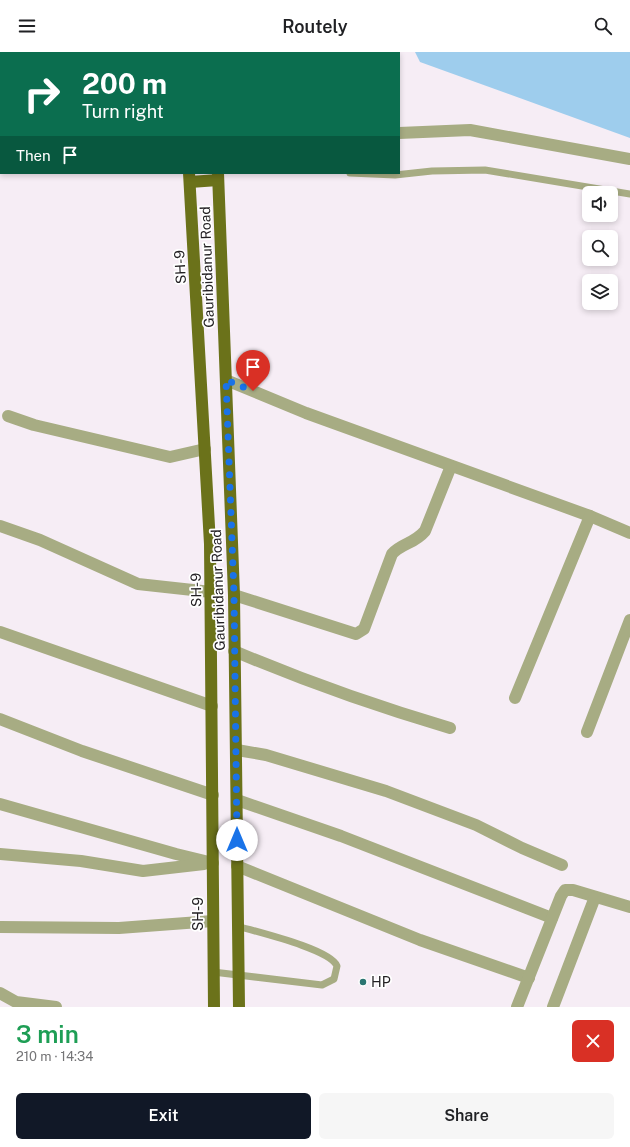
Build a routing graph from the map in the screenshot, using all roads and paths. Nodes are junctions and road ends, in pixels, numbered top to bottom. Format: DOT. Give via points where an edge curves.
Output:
graph roads {
  1 [pos="400,133"];
  2 [pos="630,159"];
  3 [pos="372,174"];
  4 [pos="218,176"];
  5 [pos="190,177"];
  6 [pos="630,194"];
  7 [pos="226,380"];
  8 [pos="8,416"];
  9 [pos="205,449"];
  10 [pos="451,466"];
  11 [pos="590,516"];
  12 [pos="0,526"];
  13 [pos="630,533"];
  14 [pos="211,592"];
  15 [pos="234,595"];
  16 [pos="630,620"];
  17 [pos="0,632"];
  18 [pos="234,651"];
  19 [pos="515,698"];
  20 [pos="212,706"];
  21 [pos="0,719"];
  22 [pos="450,728"];
  23 [pos="587,732"];
  24 [pos="237,750"];
  25 [pos="212,795"];
  26 [pos="237,800"];
  27 [pos="0,804"];
  28 [pos="0,854"];
  29 [pos="213,863"];
  30 [pos="562,864"];
  31 [pos="237,866"];
  32 [pos="595,897"];
  33 [pos="630,907"];
  34 [pos="552,918"];
  35 [pos="213,922"];
  36 [pos="237,926"];
  37 [pos="0,927"];
  38 [pos="213,972"];
  39 [pos="238,973"];
  40 [pos="528,978"];
  41 [pos="0,993"];
  42 [pos="56,1007"];
  43 [pos="214,1007"];
  44 [pos="239,1007"];
  45 [pos="518,1007"];
  46 [pos="553,1007"];
  1 -- 2 [label="street" via="470,130"];
  3 -- 6 [label="lane" via="485,170"];
  4 -- 5 [label="main road"];
  4 -- 7 [label="main road, Gauribidanur Road"];
  5 -- 9 [label="main road, SH-9"];
  7 -- 10 [label="street" via="306,413"];
  7 -- 15 [label="main road, Gauribidanur Road"];
  8 -- 9 [label="street" via="34,425 170,457"];
  9 -- 14 [label="main road, SH-9"];
  10 -- 11 [label="street"];
  10 -- 15 [label="street" via="425,531 418,539 399,546 392,554 364,629 356,634"];
  11 -- 13 [label="street"];
  11 -- 19 [label="street"];
  12 -- 14 [label="street" via="40,540 138,584"];
  14 -- 20 [label="main road, SH-9"];
  15 -- 18 [label="main road, Gauribidanur Road"];
  16 -- 23 [label="street"];
  17 -- 20 [label="street"];
  18 -- 22 [label="street" via="355,699"];
  18 -- 24 [label="main road, Gauribidanur Road"];
  20 -- 25 [label="main road, SH-9"];
  21 -- 25 [label="street" via="117,764"];
  24 -- 26 [label="main road, Gauribidanur Road"];
  24 -- 30 [label="street" via="266,755 386,791 476,826"];
  25 -- 29 [label="main road, SH-9"];
  26 -- 31 [label="main road, Gauribidanur Road"];
  26 -- 34 [label="street" via="341,836"];
  27 -- 29 [label="street"];
  28 -- 29 [label="street" via="82,861 143,871"];
  29 -- 35 [label="main road, SH-9"];
  31 -- 36 [label="main road, Gauribidanur Road"];
  31 -- 40 [label="street" via="420,940"];
  32 -- 33 [label="street"];
  32 -- 34 [label="street" via="565,890"];
  32 -- 46 [label="street"];
  34 -- 40 [label="street"];
  35 -- 37 [label="street" via="119,928"];
  35 -- 38 [label="main road, SH-9"];
  36 -- 39 [label="main road, Gauribidanur Road"];
  36 -- 39 [label="lane" via="317,950 332,957 337,966 334,979 322,985"];
  38 -- 39 [label="lane"];
  38 -- 43 [label="main road, SH-9"];
  39 -- 44 [label="main road, Gauribidanur Road"];
  40 -- 45 [label="street"];
  41 -- 42 [label="street" via="16,1002"];
}
